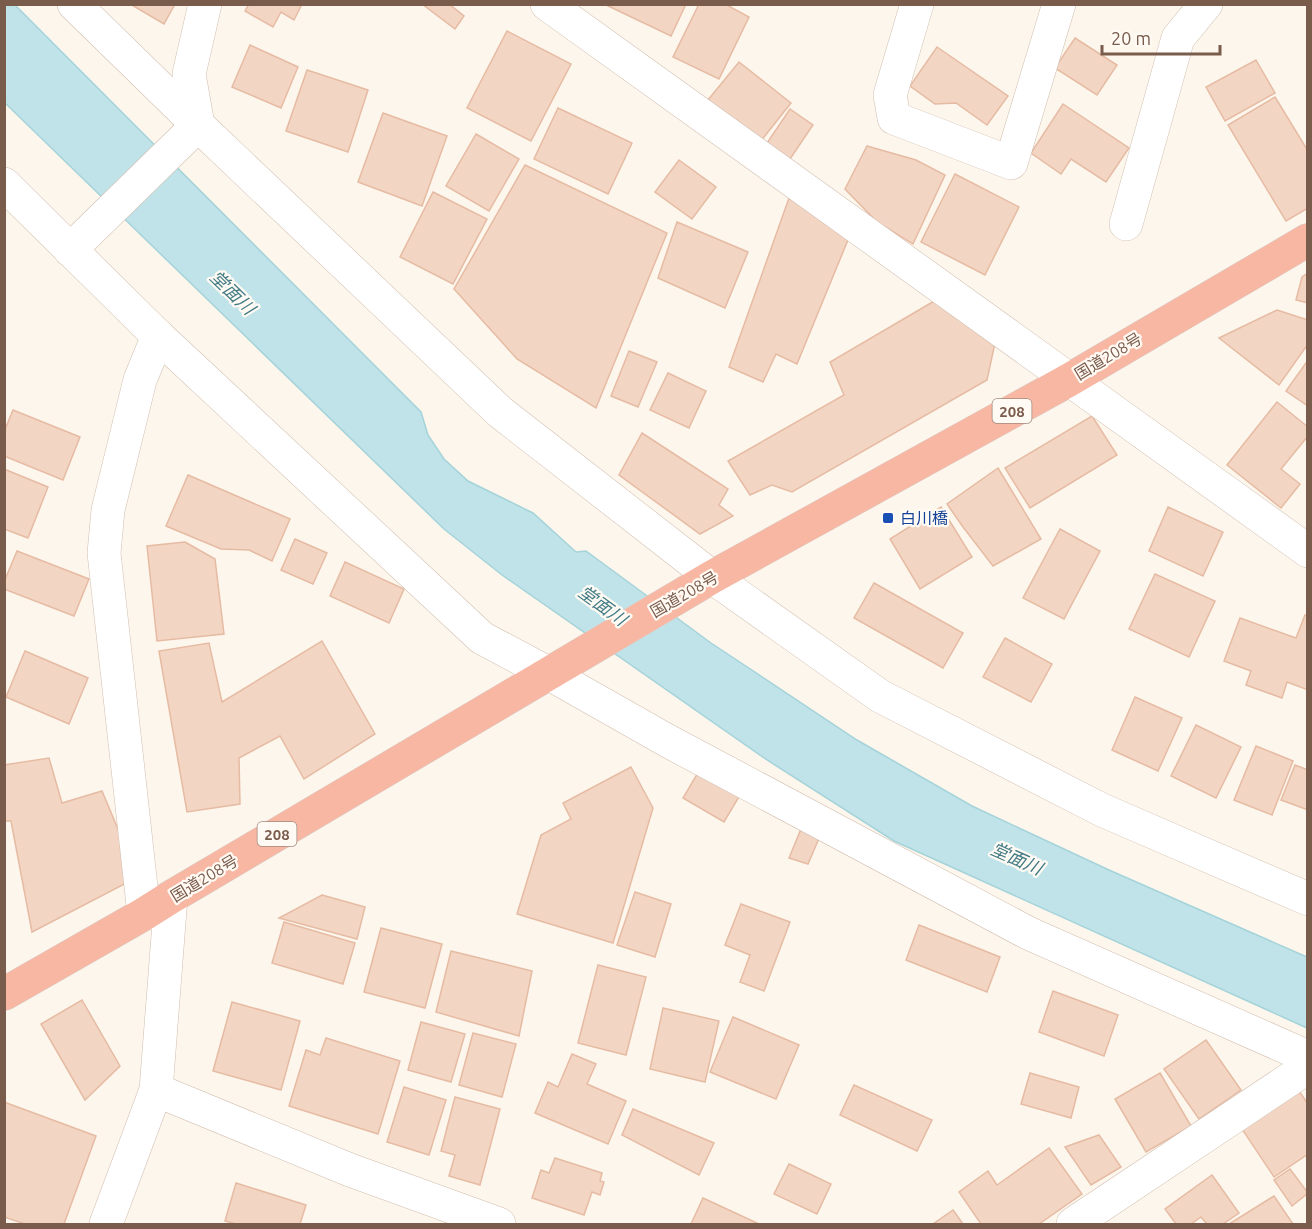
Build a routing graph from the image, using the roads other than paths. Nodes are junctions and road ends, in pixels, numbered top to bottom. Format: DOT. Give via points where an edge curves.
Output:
graph roads {
  1 [pos="74,4"];
  2 [pos="206,4"];
  3 [pos="546,4"];
  4 [pos="916,4"];
  5 [pos="1059,4"];
  6 [pos="1206,4"];
  7 [pos="198,125"];
  8 [pos="4,184"];
  9 [pos="1126,224"];
  10 [pos="1308,240"];
  11 [pos="70,250"];
  12 [pos="158,336"];
  13 [pos="1069,380"];
  14 [pos="1308,551"];
  15 [pos="712,577"];
  16 [pos="548,673"];
  17 [pos="1308,899"];
  18 [pos="158,905"];
  19 [pos="4,994"];
  20 [pos="1308,1057"];
  21 [pos="1308,1067"];
  22 [pos="156,1090"];
  23 [pos="106,1224"];
  24 [pos="499,1224"];
  25 [pos="1073,1224"];
  1 -- 7 [label="street"];
  2 -- 7 [label="street" via="189,74"];
  3 -- 13 [label="street"];
  4 -- 5 [label="street" via="890,95 894,118 1011,163"];
  6 -- 9 [label="street" via="1178,38"];
  7 -- 11 [label="street"];
  7 -- 15 [label="street" via="500,412"];
  8 -- 11 [label="street"];
  10 -- 13 [label="highway, 国道208号 / 208"];
  11 -- 12 [label="street"];
  12 -- 16 [label="street" via="482,638"];
  12 -- 18 [label="street" via="140,380 108,510 104,554"];
  13 -- 14 [label="street"];
  13 -- 15 [label="highway, 国道208号 / 208"];
  15 -- 16 [label="highway, 国道208号 / 208"];
  15 -- 17 [label="street" via="880,696 1102,810"];
  16 -- 18 [label="highway, 国道208号 / 208"];
  16 -- 20 [label="street" via="1028,933"];
  18 -- 19 [label="highway, 国道208号 / 208"];
  18 -- 22 [label="street"];
  21 -- 25 [label="street"];
  22 -- 23 [label="street"];
  22 -- 24 [label="street" via="350,1170"];
}
